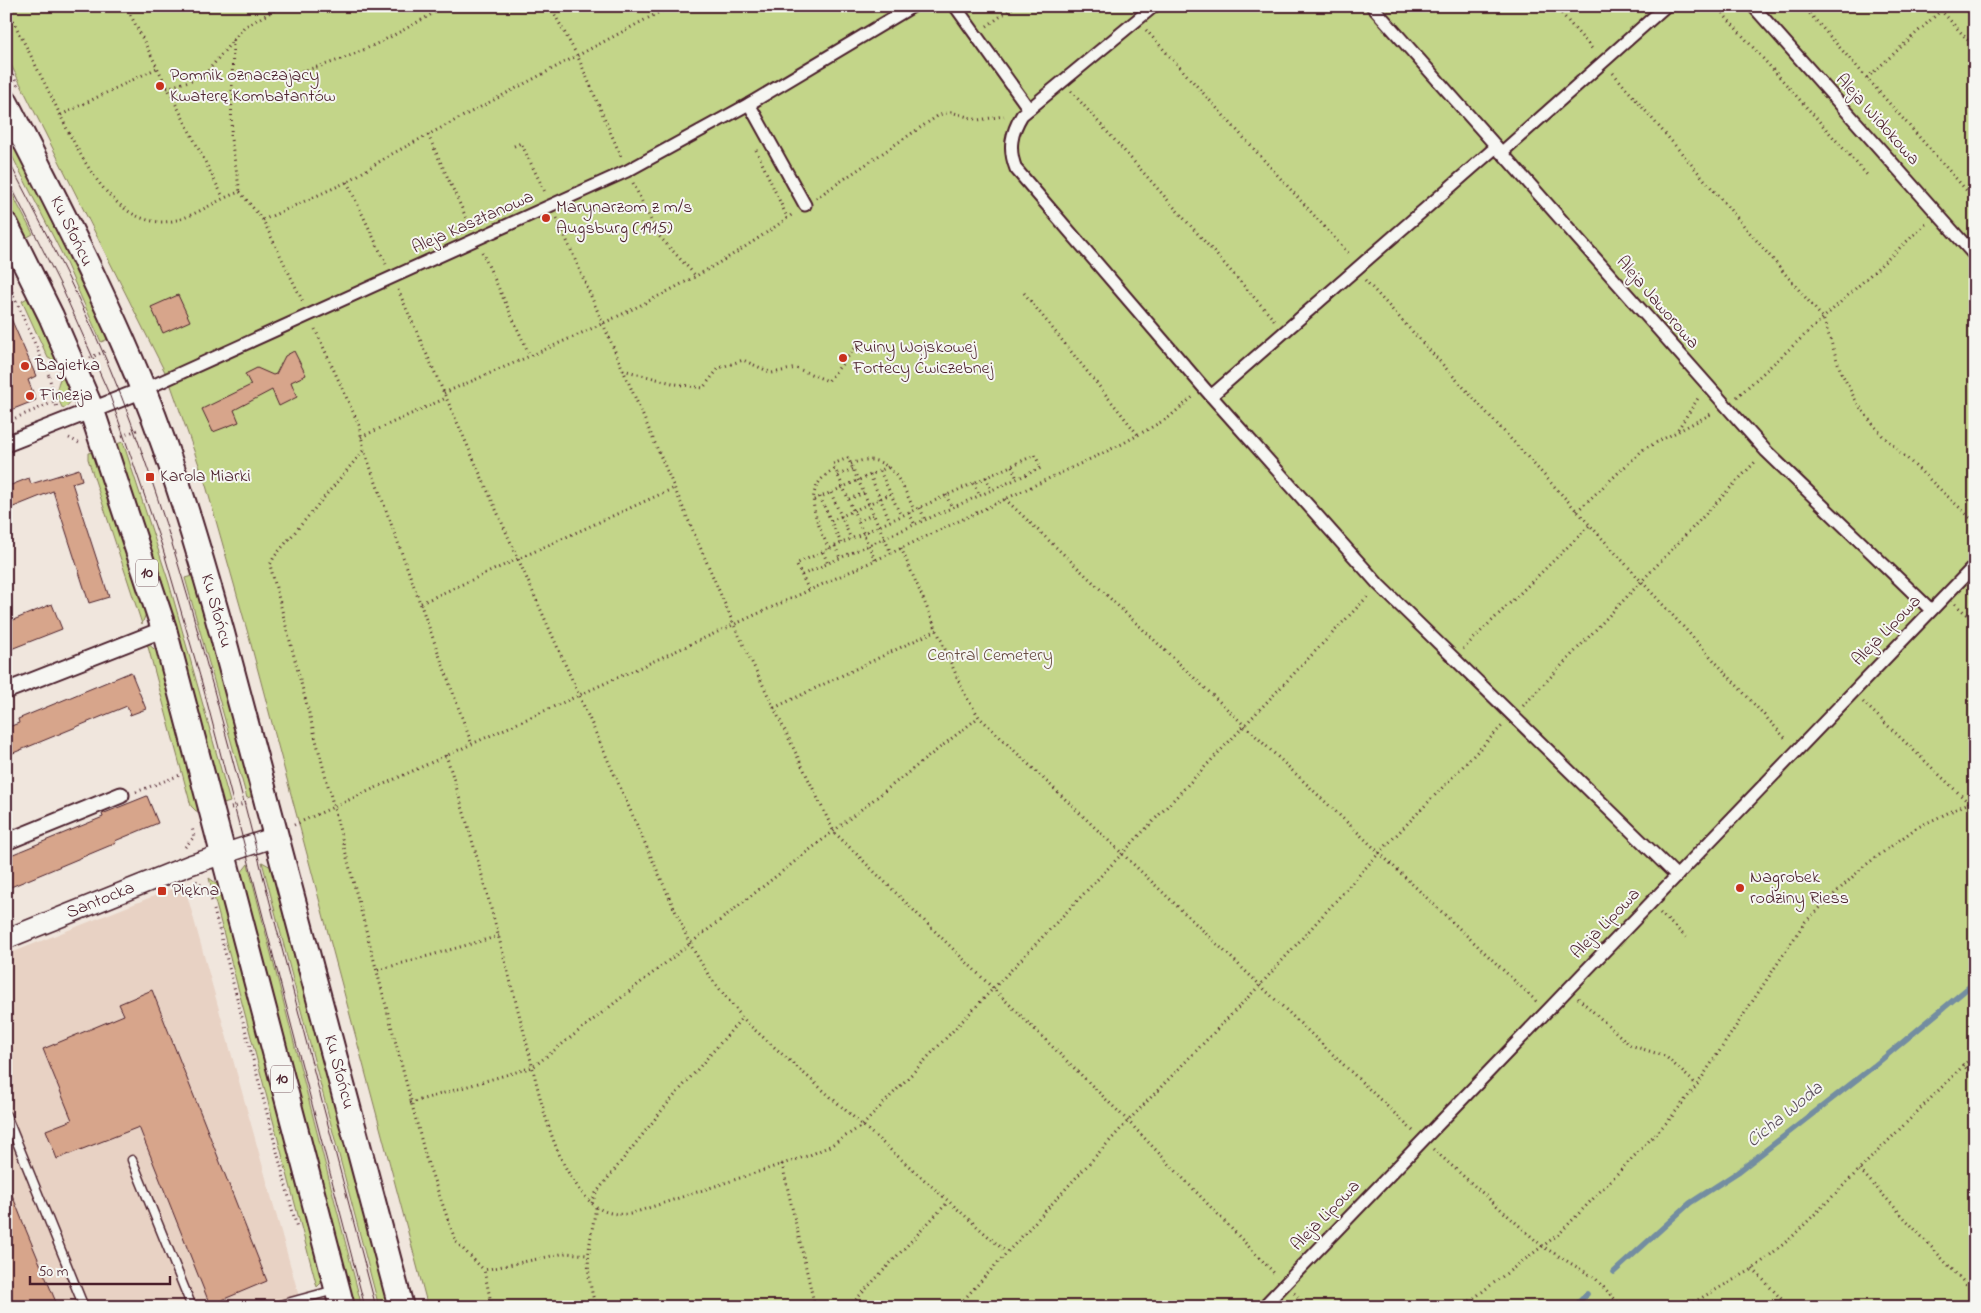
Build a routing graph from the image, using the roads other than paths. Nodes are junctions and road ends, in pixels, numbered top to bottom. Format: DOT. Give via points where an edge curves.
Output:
graph roads {
  1 [pos="913,6"];
  2 [pos="956,6"];
  3 [pos="1154,6"];
  4 [pos="1372,6"];
  5 [pos="1666,6"];
  6 [pos="1753,6"];
  7 [pos="6,103"];
  8 [pos="749,104"];
  9 [pos="1027,110"];
  10 [pos="1499,150"];
  11 [pos="805,205"];
  12 [pos="6,225"];
  13 [pos="1975,256"];
  14 [pos="144,390"];
  15 [pos="1208,392"];
  16 [pos="92,411"];
  17 [pos="6,444"];
  18 [pos="1975,565"];
  19 [pos="1931,610"];
  20 [pos="164,629"];
  21 [pos="6,691"];
  22 [pos="120,795"];
  23 [pos="275,837"];
  24 [pos="6,842"];
  25 [pos="223,852"];
  26 [pos="1677,876"];
  27 [pos="6,939"];
  28 [pos="6,1115"];
  29 [pos="132,1160"];
  30 [pos="340,1298"];
  31 [pos="84,1307"];
  32 [pos="192,1307"];
  33 [pos="272,1307"];
  34 [pos="401,1307"];
  35 [pos="1263,1307"];
  1 -- 8 [label="street, Aleja Kasztanowa"];
  2 -- 9 [label="street"];
  3 -- 9 [label="street"];
  4 -- 10 [label="street, Aleja Jaworowa"];
  5 -- 10 [label="street"];
  6 -- 13 [label="street, Aleja Widokowa"];
  7 -- 14 [label="main road, Ku Słońcu" via="76,240"];
  8 -- 11 [label="street"];
  8 -- 14 [label="street, Aleja Kasztanowa" via="627,172"];
  9 -- 15 [label="street" via="1014,131 1011,149 1012,160 1022,179"];
  10 -- 15 [label="street"];
  10 -- 19 [label="street, Aleja Jaworowa" via="1766,451"];
  12 -- 16 [label="main road, 10" via="51,316"];
  14 -- 16 [label="street"];
  14 -- 23 [label="main road, Ku Słońcu" via="208,581"];
  15 -- 26 [label="street" via="1379,585"];
  16 -- 17 [label="street"];
  16 -- 20 [label="main road, 10"];
  18 -- 19 [label="street, Aleja Lipowa"];
  19 -- 26 [label="street, Aleja Lipowa"];
  20 -- 21 [label="street"];
  20 -- 25 [label="main road, 10"];
  22 -- 24 [label="street"];
  23 -- 25 [label="street"];
  23 -- 34 [label="main road, Ku Słońcu"];
  25 -- 27 [label="street, Santocka"];
  25 -- 30 [label="main road, 10"];
  26 -- 35 [label="street, Aleja Lipowa"];
  28 -- 31 [label="lane"];
  29 -- 32 [label="lane"];
  30 -- 33 [label="lane"];
}
